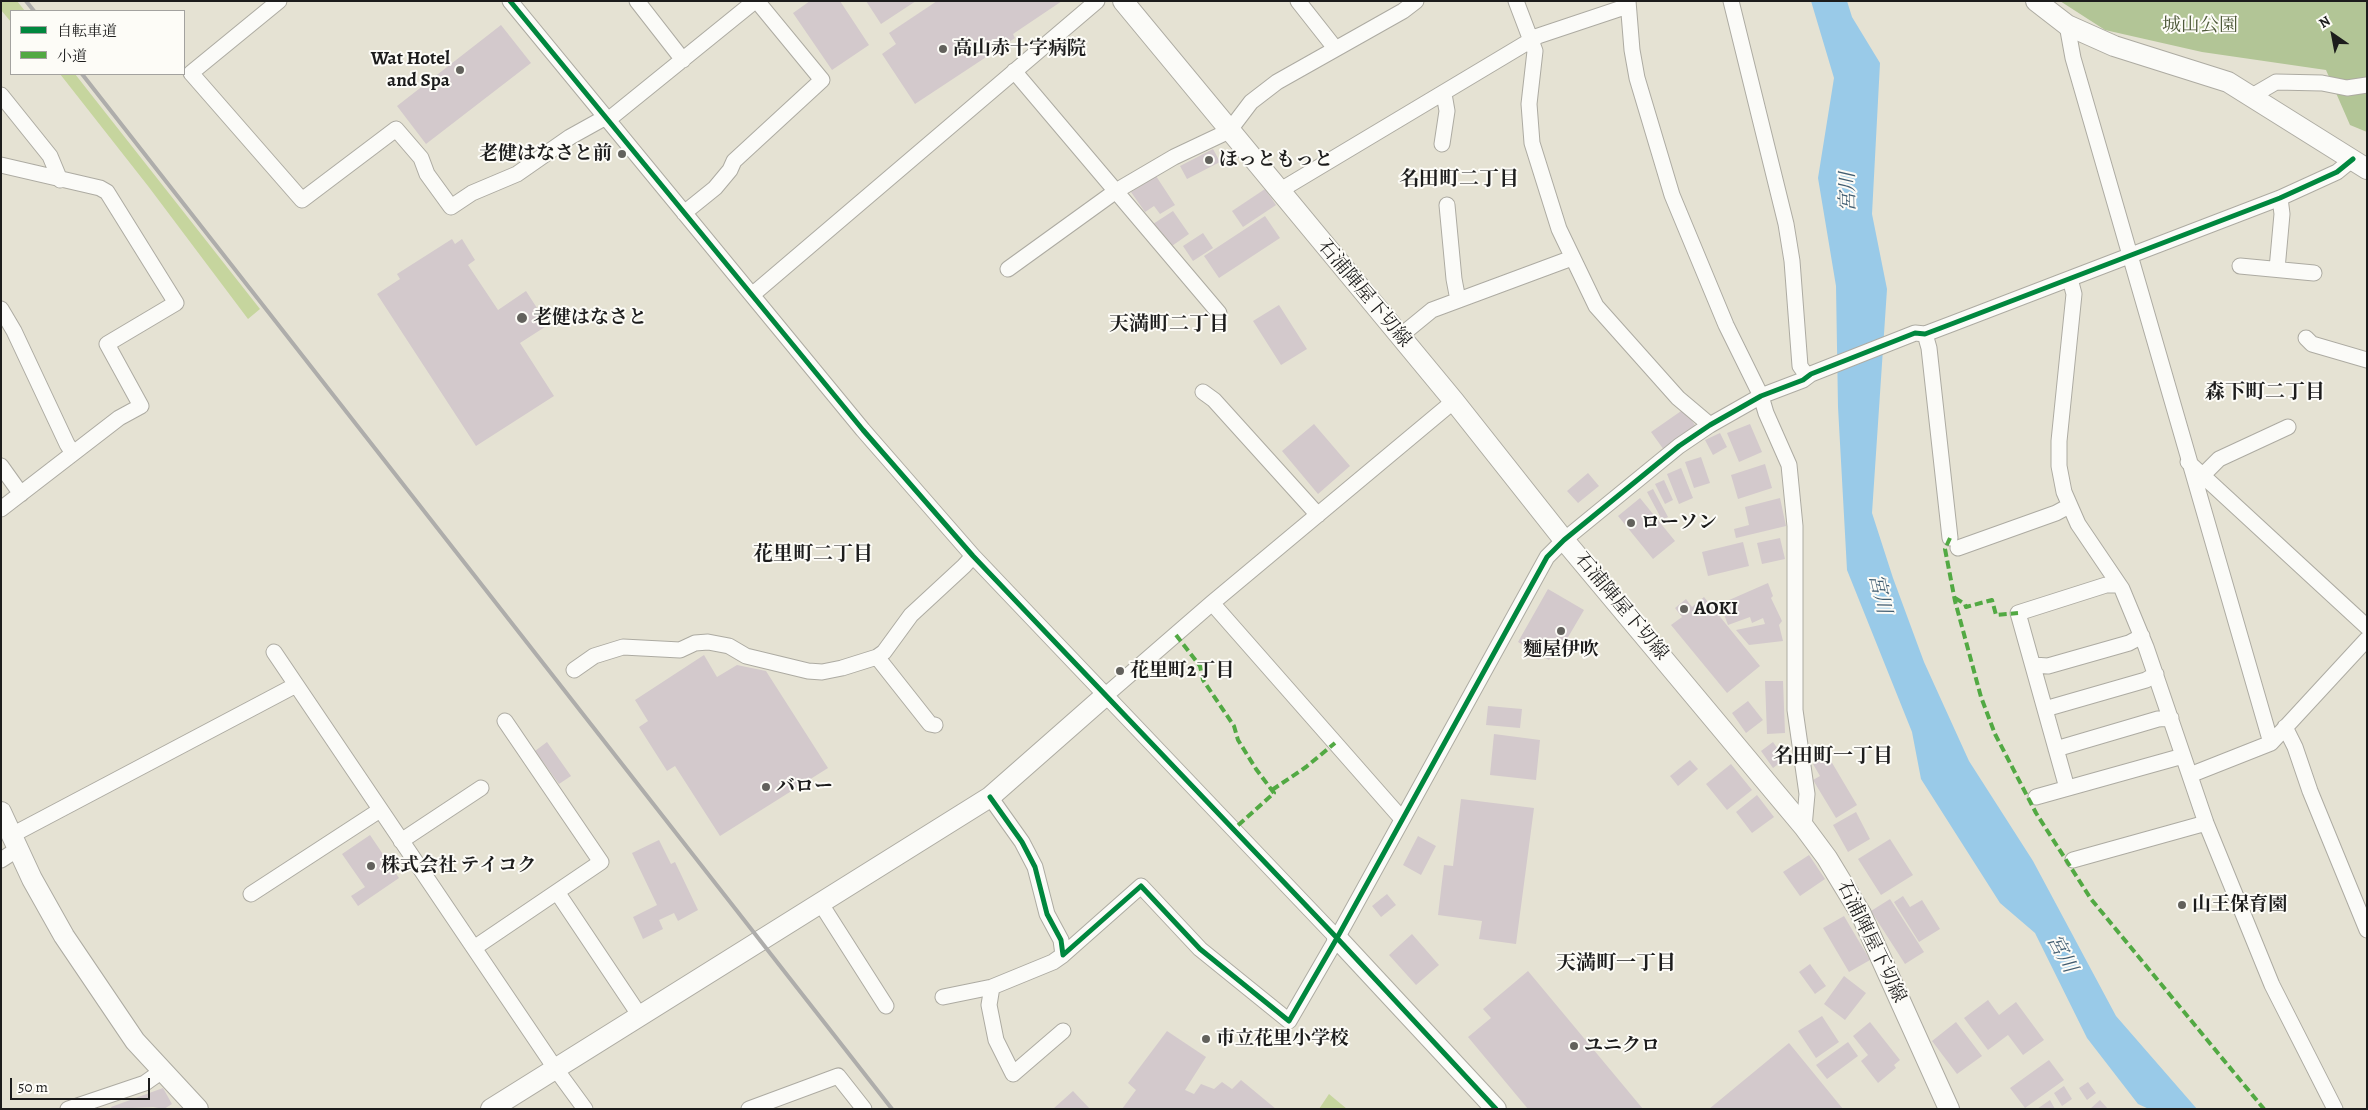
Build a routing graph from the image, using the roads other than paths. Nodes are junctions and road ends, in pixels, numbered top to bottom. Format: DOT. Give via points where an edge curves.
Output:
graph roads {
  1 [pos="510,1"];
  2 [pos="637,1"];
  3 [pos="756,1"];
  4 [pos="1098,1"];
  5 [pos="1123,1"];
  6 [pos="1298,1"];
  7 [pos="1416,1"];
  8 [pos="1516,1"];
  9 [pos="1730,1"];
  10 [pos="2036,1"];
  11 [pos="278,2"];
  12 [pos="1628,4"];
  13 [pos="2067,25"];
  14 [pos="1531,40"];
  15 [pos="1335,48"];
  16 [pos="682,60"];
  17 [pos="1014,71"];
  18 [pos="2367,85"];
  19 [pos="1444,94"];
  20 [pos="1,95"];
  21 [pos="2252,96"];
  22 [pos="607,118"];
  23 [pos="1229,131"];
  24 [pos="1442,144"];
  25 [pos="2360,164"];
  26 [pos="1,165"];
  27 [pos="60,180"];
  28 [pos="1116,191"];
  29 [pos="1278,191"];
  30 [pos="2280,198"];
  31 [pos="1447,205"];
  32 [pos="684,213"];
  33 [pos="2130,255"];
  34 [pos="1572,258"];
  35 [pos="2240,266"];
  36 [pos="1008,269"];
  37 [pos="2277,269"];
  38 [pos="2314,273"];
  39 [pos="2070,279"];
  40 [pos="752,295"];
  41 [pos="1458,300"];
  42 [pos="1,309"];
  43 [pos="1219,313"];
  44 [pos="1920,333"];
  45 [pos="1399,337"];
  46 [pos="2306,338"];
  47 [pos="2367,360"];
  48 [pos="1809,375"];
  49 [pos="1203,392"];
  50 [pos="1761,396"];
  51 [pos="1454,401"];
  52 [pos="1710,425"];
  53 [pos="2288,427"];
  54 [pos="73,453"];
  55 [pos="2188,462"];
  56 [pos="1,466"];
  57 [pos="2203,475"];
  58 [pos="21,494"];
  59 [pos="2069,506"];
  60 [pos="1,509"];
  61 [pos="1318,515"];
  62 [pos="1564,540"];
  63 [pos="973,556"];
  64 [pos="2119,585"];
  65 [pos="1212,603"];
  66 [pos="2367,627"];
  67 [pos="2142,636"];
  68 [pos="2367,639"];
  69 [pos="274,652"];
  70 [pos="877,657"];
  71 [pos="2033,665"];
  72 [pos="574,670"];
  73 [pos="2156,674"];
  74 [pos="296,685"];
  75 [pos="1106,695"];
  76 [pos="2045,709"];
  77 [pos="2171,718"];
  78 [pos="505,721"];
  79 [pos="935,725"];
  80 [pos="2285,727"];
  81 [pos="2270,743"];
  82 [pos="2056,749"];
  83 [pos="2183,756"];
  84 [pos="2190,775"];
  85 [pos="481,788"];
  86 [pos="2067,788"];
  87 [pos="2036,797"];
  88 [pos="990,798"];
  89 [pos="380,810"];
  90 [pos="1,812"];
  91 [pos="1402,819"];
  92 [pos="2206,822"];
  93 [pos="1804,827"];
  94 [pos="401,841"];
  95 [pos="10,848"];
  96 [pos="2073,860"];
  97 [pos="557,892"];
  98 [pos="251,894"];
  99 [pos="822,904"];
  100 [pos="2367,930"];
  101 [pos="1337,938"];
  102 [pos="474,948"];
  103 [pos="1063,955"];
  104 [pos="992,987"];
  105 [pos="943,997"];
  106 [pos="886,1006"];
  107 [pos="640,1016"];
  108 [pos="1063,1031"];
  109 [pos="556,1068"];
  110 [pos="162,1071"];
  111 [pos="78,1107"];
  112 [pos="198,1109"];
  113 [pos="491,1109"];
  114 [pos="585,1109"];
  115 [pos="751,1109"];
  116 [pos="864,1109"];
  117 [pos="1496,1109"];
  118 [pos="1949,1109"];
  119 [pos="2335,1109"];
  1 -- 22 [label="street"];
  2 -- 16 [label="street"];
  3 -- 16 [label="street"];
  3 -- 32 [label="street" via="822,80 734,161 715,188"];
  4 -- 17 [label="street"];
  5 -- 23 [label="street, 石浦陣屋下切線"];
  6 -- 15 [label="street"];
  7 -- 15 [label="street"];
  8 -- 14 [label="street"];
  9 -- 48 [label="street" via="1786,224 1800,366"];
  10 -- 13 [label="street"];
  11 -- 22 [label="street" via="191,73 302,200 396,129 421,158 427,174 451,207 472,193 517,174 570,138"];
  12 -- 14 [label="street"];
  12 -- 50 [label="street" via="1637,78 1672,195 1726,325"];
  13 -- 21 [label="street" via="2114,46 2228,82"];
  13 -- 33 [label="street" via="2073,58"];
  14 -- 19 [label="street"];
  14 -- 34 [label="street" via="1535,51 1529,104 1532,143 1549,204"];
  15 -- 23 [label="street" via="1251,102"];
  16 -- 22 [label="street"];
  17 -- 28 [label="street"];
  17 -- 40 [label="street"];
  18 -- 21 [label="street" via="2347,88 2322,83 2276,82"];
  19 -- 24 [label="street" via="1446,111"];
  19 -- 29 [label="street"];
  20 -- 27 [label="street" via="50,156"];
  21 -- 25 [label="street"];
  22 -- 32 [label="street"];
  23 -- 28 [label="street" via="1174,157"];
  23 -- 29 [label="street, 石浦陣屋下切線"];
  25 -- 30 [label="street"];
  26 -- 27 [label="street"];
  27 -- 54 [label="street" via="107,192 176,303 107,344 141,406 119,418"];
  28 -- 36 [label="street"];
  28 -- 43 [label="street"];
  29 -- 45 [label="street, 石浦陣屋下切線"];
  30 -- 33 [label="street"];
  30 -- 37 [label="street" via="2282,214"];
  31 -- 41 [label="street"];
  32 -- 40 [label="street"];
  33 -- 39 [label="street"];
  33 -- 55 [label="street"];
  34 -- 41 [label="street"];
  34 -- 52 [label="street" via="1596,306 1678,398"];
  35 -- 37 [label="street"];
  37 -- 38 [label="street"];
  39 -- 44 [label="street"];
  39 -- 59 [label="street" via="2074,294 2060,441 2062,484"];
  40 -- 63 [label="street" via="863,430"];
  41 -- 45 [label="street" via="1432,310"];
  42 -- 54 [label="street"];
  44 -- 48 [label="street"];
  44 -- 59 [label="street" via="1929,348 1954,543 2056,513"];
  45 -- 51 [label="street, 石浦陣屋下切線"];
  46 -- 47 [label="street" via="2312,344"];
  48 -- 50 [label="street"];
  49 -- 61 [label="street" via="1214,400"];
  50 -- 52 [label="street"];
  50 -- 93 [label="street" via="1789,465 1794,493 1795,710 1807,794"];
  51 -- 61 [label="street"];
  51 -- 62 [label="street, 石浦陣屋下切線"];
  52 -- 62 [label="street" via="1679,446"];
  53 -- 57 [label="street" via="2219,459"];
  54 -- 58 [label="street"];
  55 -- 57 [label="street"];
  55 -- 81 [label="street"];
  56 -- 58 [label="street"];
  57 -- 66 [label="street"];
  58 -- 60 [label="street"];
  59 -- 64 [label="street"];
  61 -- 65 [label="street"];
  62 -- 91 [label="street" via="1547,557"];
  62 -- 93 [label="street, 石浦陣屋下切線"];
  63 -- 70 [label="street" via="911,615"];
  63 -- 75 [label="street"];
  64 -- 67 [label="street"];
  64 -- 71 [label="street" via="2106,585 2018,612"];
  65 -- 75 [label="street"];
  65 -- 91 [label="street"];
  67 -- 71 [label="street" via="2129,643 2048,666"];
  67 -- 73 [label="street"];
  68 -- 80 [label="street"];
  69 -- 74 [label="street"];
  70 -- 72 [label="street" via="842,668 808,671 746,656 729,646 708,642 695,643 680,650 623,647 594,656"];
  70 -- 79 [label="street" via="930,724"];
  71 -- 76 [label="street"];
  73 -- 76 [label="street" via="2146,680"];
  73 -- 77 [label="street"];
  74 -- 89 [label="street"];
  74 -- 95 [label="street"];
  75 -- 88 [label="street"];
  75 -- 101 [label="street"];
  76 -- 82 [label="street"];
  77 -- 82 [label="street"];
  77 -- 83 [label="street"];
  78 -- 97 [label="street" via="601,862"];
  80 -- 81 [label="street"];
  80 -- 100 [label="street"];
  81 -- 84 [label="street"];
  82 -- 86 [label="street"];
  83 -- 84 [label="street"];
  83 -- 86 [label="street"];
  84 -- 92 [label="street"];
  85 -- 94 [label="street"];
  86 -- 87 [label="street"];
  88 -- 99 [label="street"];
  88 -- 103 [label="street" via="1022,842 1035,867 1047,914 1060,940"];
  89 -- 94 [label="street"];
  89 -- 98 [label="street"];
  90 -- 95 [label="street"];
  91 -- 101 [label="street"];
  92 -- 96 [label="street"];
  92 -- 119 [label="street" via="2272,985"];
  93 -- 118 [label="street, 石浦陣屋下切線" via="1861,914"];
  94 -- 102 [label="street"];
  95 -- 110 [label="street" via="64,936 135,1041"];
  97 -- 102 [label="street"];
  97 -- 107 [label="street"];
  99 -- 106 [label="street"];
  99 -- 107 [label="street"];
  101 -- 103 [label="street" via="1289,1020 1200,949 1142,886"];
  101 -- 117 [label="street"];
  102 -- 109 [label="street"];
  103 -- 104 [label="street"];
  104 -- 105 [label="street"];
  104 -- 108 [label="street" via="989,1005 996,1040 1012,1074"];
  107 -- 109 [label="street"];
  109 -- 113 [label="street"];
  109 -- 114 [label="street"];
  110 -- 111 [label="street" via="145,1083"];
  110 -- 112 [label="street"];
  115 -- 116 [label="street" via="838,1076"];
}
